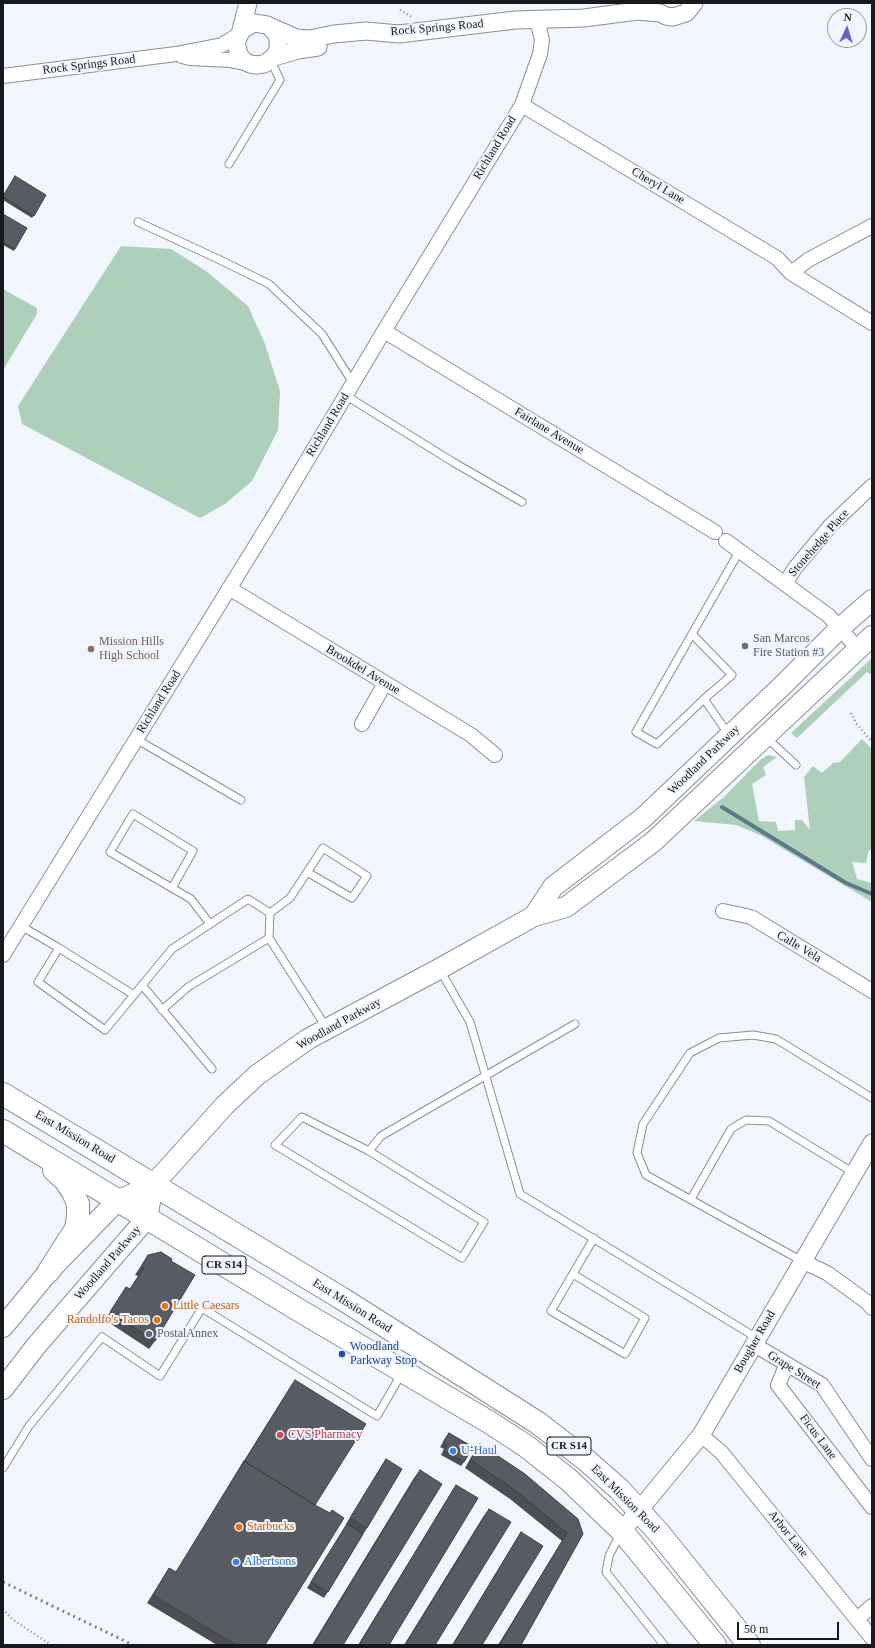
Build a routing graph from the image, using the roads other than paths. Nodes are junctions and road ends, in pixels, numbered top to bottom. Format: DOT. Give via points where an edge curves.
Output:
graph roads {
  1 [pos="248,3"];
  2 [pos="256,3"];
  3 [pos="608,3"];
  4 [pos="708,3"];
  5 [pos="693,6"];
  6 [pos="657,8"];
  7 [pos="537,20"];
  8 [pos="269,26"];
  9 [pos="240,33"];
  10 [pos="399,34"];
  11 [pos="176,54"];
  12 [pos="272,59"];
  13 [pos="247,63"];
  14 [pos="3,76"];
  15 [pos="522,105"];
  16 [pos="229,164"];
  17 [pos="138,222"];
  18 [pos="872,226"];
  19 [pos="791,273"];
  20 [pos="872,322"];
  21 [pos="384,331"];
  22 [pos="349,389"];
  23 [pos="872,486"];
  24 [pos="522,502"];
  25 [pos="715,532"];
  26 [pos="726,541"];
  27 [pos="740,550"];
  28 [pos="785,584"];
  29 [pos="229,588"];
  30 [pos="872,600"];
  31 [pos="840,628"];
  32 [pos="692,634"];
  33 [pos="865,642"];
  34 [pos="385,683"];
  35 [pos="704,699"];
  36 [pos="362,724"];
  37 [pos="729,735"];
  38 [pos="765,736"];
  39 [pos="136,740"];
  40 [pos="495,755"];
  41 [pos="796,765"];
  42 [pos="241,800"];
  43 [pos="308,872"];
  44 [pos="172,888"];
  45 [pos="723,911"];
  46 [pos="270,912"];
  47 [pos="534,916"];
  48 [pos="210,924"];
  49 [pos="21,926"];
  50 [pos="269,938"];
  51 [pos="59,948"];
  52 [pos="3,955"];
  53 [pos="440,969"];
  54 [pos="142,985"];
  55 [pos="872,991"];
  56 [pos="134,995"];
  57 [pos="162,1010"];
  58 [pos="575,1024"];
  59 [pos="327,1029"];
  60 [pos="212,1069"];
  61 [pos="485,1075"];
  62 [pos="3,1094"];
  63 [pos="872,1098"];
  64 [pos="3,1131"];
  65 [pos="872,1143"];
  66 [pos="28,1146"];
  67 [pos="369,1151"];
  68 [pos="854,1172"];
  69 [pos="153,1185"];
  70 [pos="691,1199"];
  71 [pos="117,1200"];
  72 [pos="147,1218"];
  73 [pos="594,1238"];
  74 [pos="802,1261"];
  75 [pos="49,1271"];
  76 [pos="573,1274"];
  77 [pos="872,1308"];
  78 [pos="302,1312"];
  79 [pos="3,1327"];
  80 [pos="755,1341"];
  81 [pos="787,1364"];
  82 [pos="403,1371"];
  83 [pos="3,1389"];
  84 [pos="491,1392"];
  85 [pos="701,1435"];
  86 [pos="872,1459"];
  87 [pos="3,1468"];
  88 [pos="872,1508"];
  89 [pos="638,1511"];
  90 [pos="622,1531"];
  91 [pos="872,1606"];
  92 [pos="857,1619"];
  93 [pos="872,1638"];
  94 [pos="710,1641"];
  95 [pos="664,1645"];
  96 [pos="749,1645"];
  1 -- 9 [label="street"];
  2 -- 8 [label="street" via="261,16"];
  3 -- 7 [label="street, Rock Springs Road" via="553,11"];
  4 -- 5 [label="street"];
  5 -- 6 [label="street" via="680,16 666,16"];
  6 -- 7 [label="street" via="584,18"];
  7 -- 10 [label="street, Rock Springs Road" via="515,20"];
  7 -- 15 [label="street, Richland Road" via="542,40 540,54"];
  8 -- 9 [label="street, Rock Springs Road" via="254,23 247,25"];
  8 -- 10 [label="street, Rock Springs Road" via="296,38 310,39 366,31"];
  8 -- 12 [label="street" via="278,40 278,50"];
  9 -- 11 [label="street, Rock Springs Road" via="222,45"];
  9 -- 13 [label="street" via="236,49"];
  10 -- 12 [label="street" via="298,50"];
  11 -- 13 [label="street, Rock Springs Road" via="190,58"];
  11 -- 14 [label="street, Rock Springs Road"];
  12 -- 13 [label="street" via="257,65"];
  12 -- 16 [label="lane" via="280,80"];
  15 -- 19 [label="street, Cheryl Lane" via="777,258"];
  15 -- 21 [label="street, Richland Road"];
  17 -- 22 [label="lane" via="269,284 322,334"];
  18 -- 19 [label="street" via="808,260"];
  19 -- 20 [label="street, Cheryl Lane"];
  21 -- 22 [label="street, Richland Road"];
  21 -- 25 [label="street, Fairlane Avenue"];
  22 -- 24 [label="lane" via="453,462"];
  22 -- 29 [label="street, Richland Road"];
  23 -- 28 [label="street, Stonehedge Place" via="831,525"];
  26 -- 27 [label="street"];
  27 -- 28 [label="street"];
  27 -- 32 [label="lane"];
  28 -- 31 [label="street" via="829,616"];
  29 -- 34 [label="street, Brookdel Avenue"];
  29 -- 39 [label="street, Richland Road"];
  30 -- 31 [label="main road, Woodland Parkway"];
  31 -- 33 [label="street"];
  31 -- 37 [label="main road, Woodland Parkway"];
  32 -- 35 [label="lane" via="732,675"];
  32 -- 35 [label="lane" via="636,732 657,744"];
  33 -- 38 [label="main road, Woodland Parkway"];
  34 -- 36 [label="street"];
  34 -- 40 [label="street, Brookdel Avenue" via="471,735"];
  35 -- 37 [label="lane"];
  37 -- 47 [label="main road, Woodland Parkway" via="644,817 554,887"];
  38 -- 41 [label="lane"];
  38 -- 47 [label="main road, Woodland Parkway" via="653,842 566,907"];
  39 -- 42 [label="lane"];
  39 -- 49 [label="street, Richland Road"];
  43 -- 43 [label="lane" via="323,848 367,876 352,898"];
  43 -- 46 [label="lane" via="290,898"];
  44 -- 44 [label="lane" via="110,852 133,814 193,851"];
  44 -- 48 [label="lane" via="191,899"];
  45 -- 55 [label="street, Calle Vela" via="751,917"];
  46 -- 48 [label="lane" via="248,899"];
  46 -- 50 [label="lane"];
  47 -- 53 [label="main road, Woodland Parkway"];
  48 -- 54 [label="lane" via="172,949"];
  49 -- 51 [label="lane"];
  49 -- 52 [label="street, Richland Road"];
  50 -- 57 [label="lane" via="188,987"];
  50 -- 59 [label="lane"];
  51 -- 56 [label="lane"];
  51 -- 56 [label="lane" via="38,982 105,1030"];
  53 -- 59 [label="main road, Woodland Parkway"];
  53 -- 61 [label="lane" via="470,1022"];
  54 -- 56 [label="lane"];
  54 -- 57 [label="lane"];
  57 -- 60 [label="lane"];
  58 -- 61 [label="lane"];
  59 -- 69 [label="main road, Woodland Parkway" via="308,1039 257,1076 225,1105"];
  61 -- 67 [label="lane" via="381,1136"];
  61 -- 73 [label="lane" via="520,1194"];
  62 -- 69 [label="main road, East Mission Road / CR S14"];
  63 -- 70 [label="lane" via="776,1039 752,1035 719,1038 690,1053 642,1124 637,1153 646,1175"];
  64 -- 66 [label="main road, East Mission Road / CR S14"];
  65 -- 68 [label="street, Bougher Road"];
  66 -- 71 [label="main road, East Mission Road / CR S14"];
  66 -- 75 [label="main road" via="65,1180 78,1204 76,1229"];
  67 -- 67 [label="lane" via="484,1222 462,1258 275,1145 302,1117"];
  68 -- 70 [label="lane" via="769,1121 746,1120 731,1130"];
  68 -- 74 [label="street, Bougher Road"];
  69 -- 71 [label="main road, Woodland Parkway"];
  69 -- 72 [label="main road, Woodland Parkway"];
  69 -- 84 [label="main road, East Mission Road / CR S14"];
  70 -- 74 [label="lane"];
  71 -- 72 [label="main road, East Mission Road / CR S14"];
  71 -- 75 [label="main road, Woodland Parkway"];
  72 -- 78 [label="main road, East Mission Road / CR S14"];
  72 -- 83 [label="main road, Woodland Parkway" via="36,1346"];
  73 -- 76 [label="lane"];
  73 -- 80 [label="lane"];
  74 -- 77 [label="street" via="827,1273"];
  74 -- 80 [label="street, Bougher Road"];
  75 -- 79 [label="main road, Woodland Parkway"];
  76 -- 76 [label="lane" via="551,1311 625,1354 645,1318"];
  78 -- 82 [label="main road, East Mission Road / CR S14"];
  78 -- 84 [label="main road" via="306,1307 312,1306 456,1383"];
  80 -- 81 [label="street, Grape Street"];
  80 -- 85 [label="street, Bougher Road"];
  81 -- 86 [label="street, Grape Street" via="822,1385"];
  81 -- 88 [label="street, Ficus Lane" via="778,1385"];
  82 -- 87 [label="lane" via="377,1416 202,1308 160,1376 102,1337 29,1426"];
  82 -- 90 [label="main road, East Mission Road / CR S14" via="526,1446 569,1480"];
  84 -- 89 [label="main road, East Mission Road / CR S14" via="538,1423 585,1459"];
  85 -- 89 [label="street, Bougher Road"];
  85 -- 92 [label="street, Arbor Lane" via="721,1452"];
  89 -- 90 [label="street, Bougher Road"];
  89 -- 96 [label="main road, East Mission Road / CR S14" via="659,1533"];
  90 -- 94 [label="main road, East Mission Road / CR S14"];
  90 -- 95 [label="lane" via="608,1556 606,1572"];
  91 -- 92 [label="street"];
  92 -- 93 [label="street, Arbor Lane"];
}
